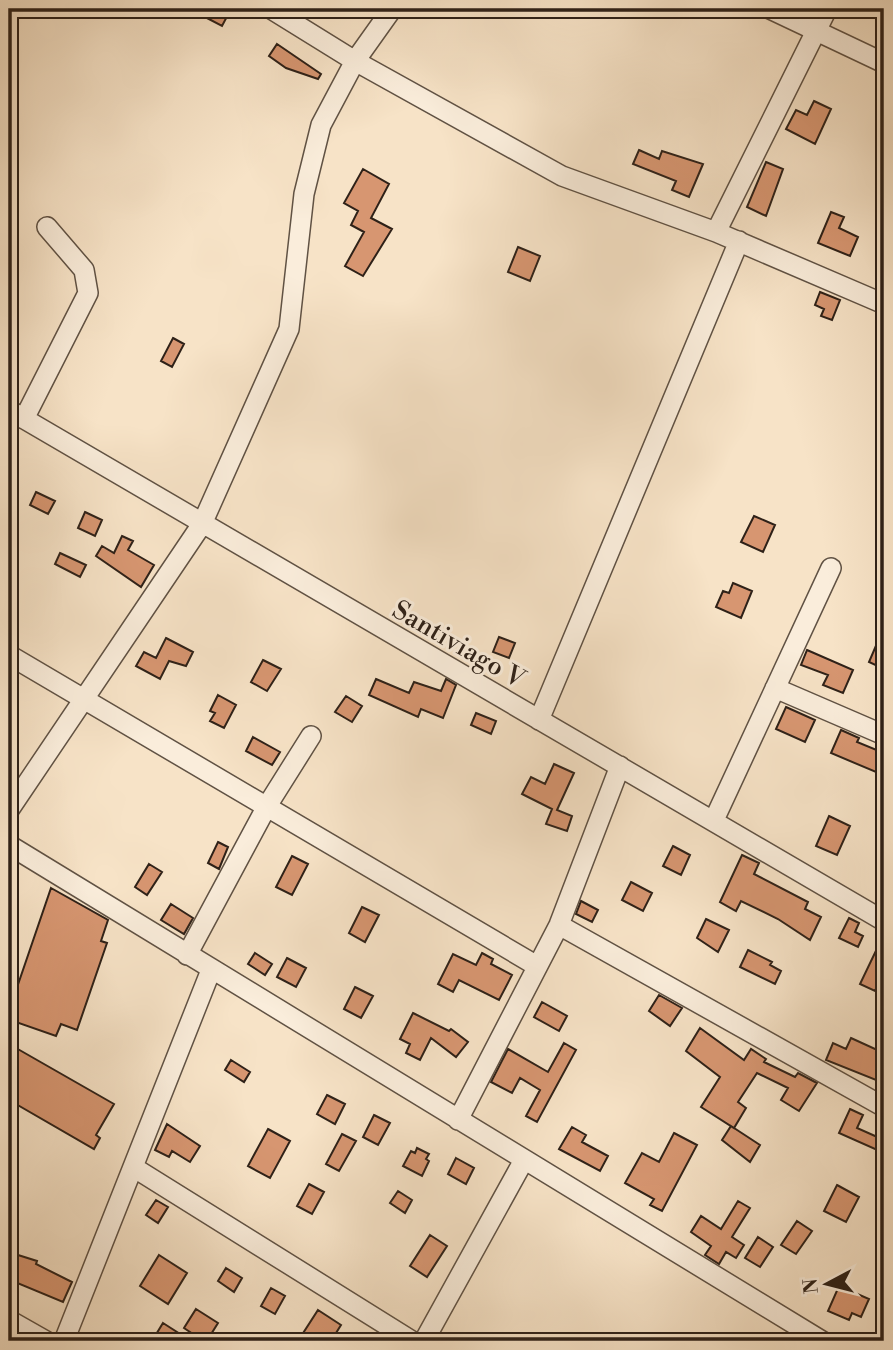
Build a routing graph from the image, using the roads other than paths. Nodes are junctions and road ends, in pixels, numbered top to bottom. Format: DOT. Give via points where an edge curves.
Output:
graph roads {
  1 [pos="271,9"];
  2 [pos="392,9"];
  3 [pos="770,9"];
  4 [pos="827,9"];
  5 [pos="817,31"];
  6 [pos="355,61"];
  7 [pos="884,63"];
  8 [pos="47,227"];
  9 [pos="716,232"];
  10 [pos="739,241"];
  11 [pos="884,304"];
  12 [pos="17,415"];
  13 [pos="202,524"];
  14 [pos="831,568"];
  15 [pos="9,655"];
  16 [pos="775,688"];
  17 [pos="85,701"];
  18 [pos="538,720"];
  19 [pos="884,735"];
  20 [pos="310,736"];
  21 [pos="620,766"];
  22 [pos="267,806"];
  23 [pos="9,810"];
  24 [pos="714,820"];
  25 [pos="9,845"];
  26 [pos="884,921"];
  27 [pos="559,925"];
  28 [pos="187,955"];
  29 [pos="537,966"];
  30 [pos="211,970"];
  31 [pos="884,1107"];
  32 [pos="458,1120"];
  33 [pos="524,1160"];
  34 [pos="133,1167"];
  35 [pos="9,1320"];
  36 [pos="46,1341"];
  37 [pos="64,1341"];
  38 [pos="412,1341"];
  39 [pos="424,1341"];
  40 [pos="821,1341"];
  1 -- 6 [label="street"];
  2 -- 6 [label="street"];
  3 -- 5 [label="street"];
  4 -- 5 [label="street"];
  5 -- 7 [label="street"];
  5 -- 9 [label="street"];
  6 -- 9 [label="street" via="562,176"];
  6 -- 13 [label="street" via="321,125 313,154 304,194 289,330"];
  8 -- 12 [label="street" via="83,270 88,293"];
  9 -- 10 [label="street"];
  10 -- 11 [label="street"];
  10 -- 18 [label="street"];
  12 -- 13 [label="street, Santiviago V"];
  13 -- 17 [label="street"];
  13 -- 18 [label="street, Santiviago V"];
  14 -- 16 [label="street"];
  15 -- 17 [label="street"];
  16 -- 19 [label="street"];
  16 -- 24 [label="street"];
  17 -- 22 [label="street"];
  17 -- 23 [label="street"];
  18 -- 21 [label="street, Santiviago V"];
  20 -- 22 [label="street"];
  21 -- 24 [label="street, Santiviago V"];
  21 -- 27 [label="street"];
  22 -- 28 [label="street"];
  22 -- 29 [label="street"];
  24 -- 26 [label="street, Santiviago V"];
  25 -- 28 [label="street"];
  27 -- 29 [label="street"];
  27 -- 31 [label="street"];
  28 -- 30 [label="street"];
  29 -- 32 [label="street"];
  30 -- 32 [label="street"];
  30 -- 34 [label="street"];
  32 -- 33 [label="street"];
  33 -- 39 [label="street"];
  33 -- 40 [label="street"];
  34 -- 37 [label="street"];
  34 -- 38 [label="street"];
  35 -- 36 [label="street"];
}
